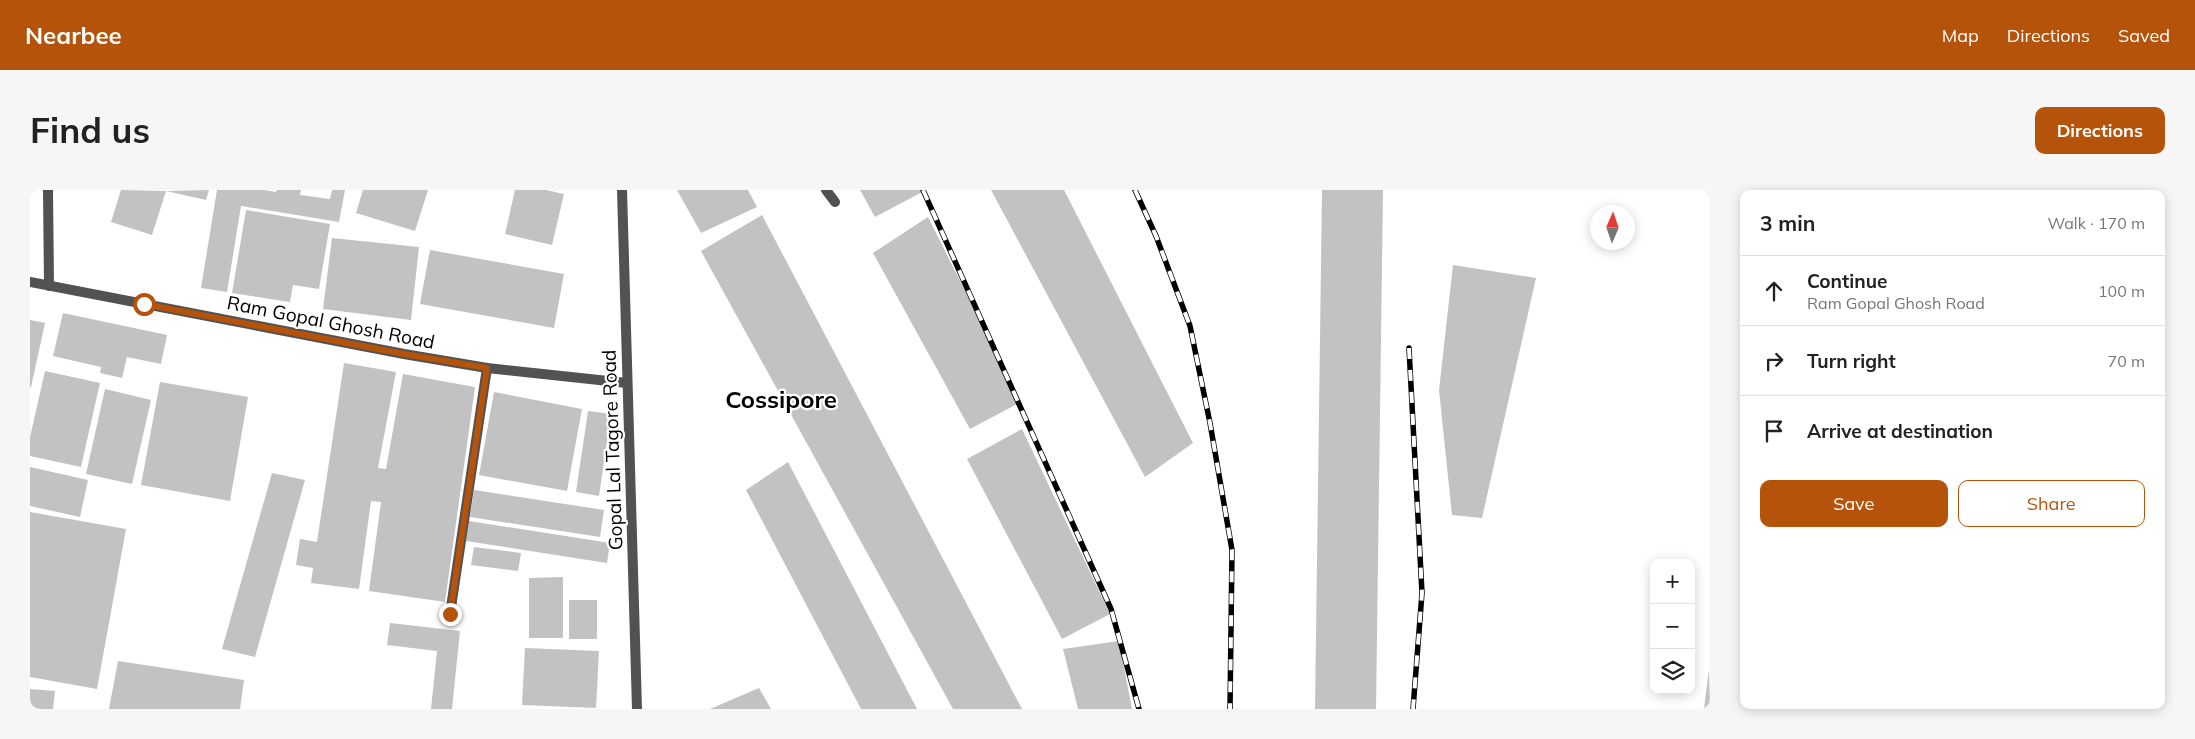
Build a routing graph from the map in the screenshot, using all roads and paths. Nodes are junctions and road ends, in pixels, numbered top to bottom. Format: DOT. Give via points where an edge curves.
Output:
graph roads {
  1 [pos="48,190"];
  2 [pos="622,190"];
  3 [pos="826,190"];
  4 [pos="835,202"];
  5 [pos="30,282"];
  6 [pos="49,286"];
  7 [pos="487,368"];
  8 [pos="627,383"];
  9 [pos="450,614"];
  10 [pos="637,709"];
  1 -- 6 [label="street"];
  2 -- 8 [label="street, Gopal Lal Tagore Road"];
  3 -- 4 [label="street"];
  5 -- 6 [label="street, Ram Gopal Ghosh Road"];
  6 -- 7 [label="street, Ram Gopal Ghosh Road"];
  7 -- 8 [label="street, Ram Gopal Ghosh Road"];
  7 -- 9 [label="street"];
  8 -- 10 [label="street, Gopal Lal Tagore Road"];
}
